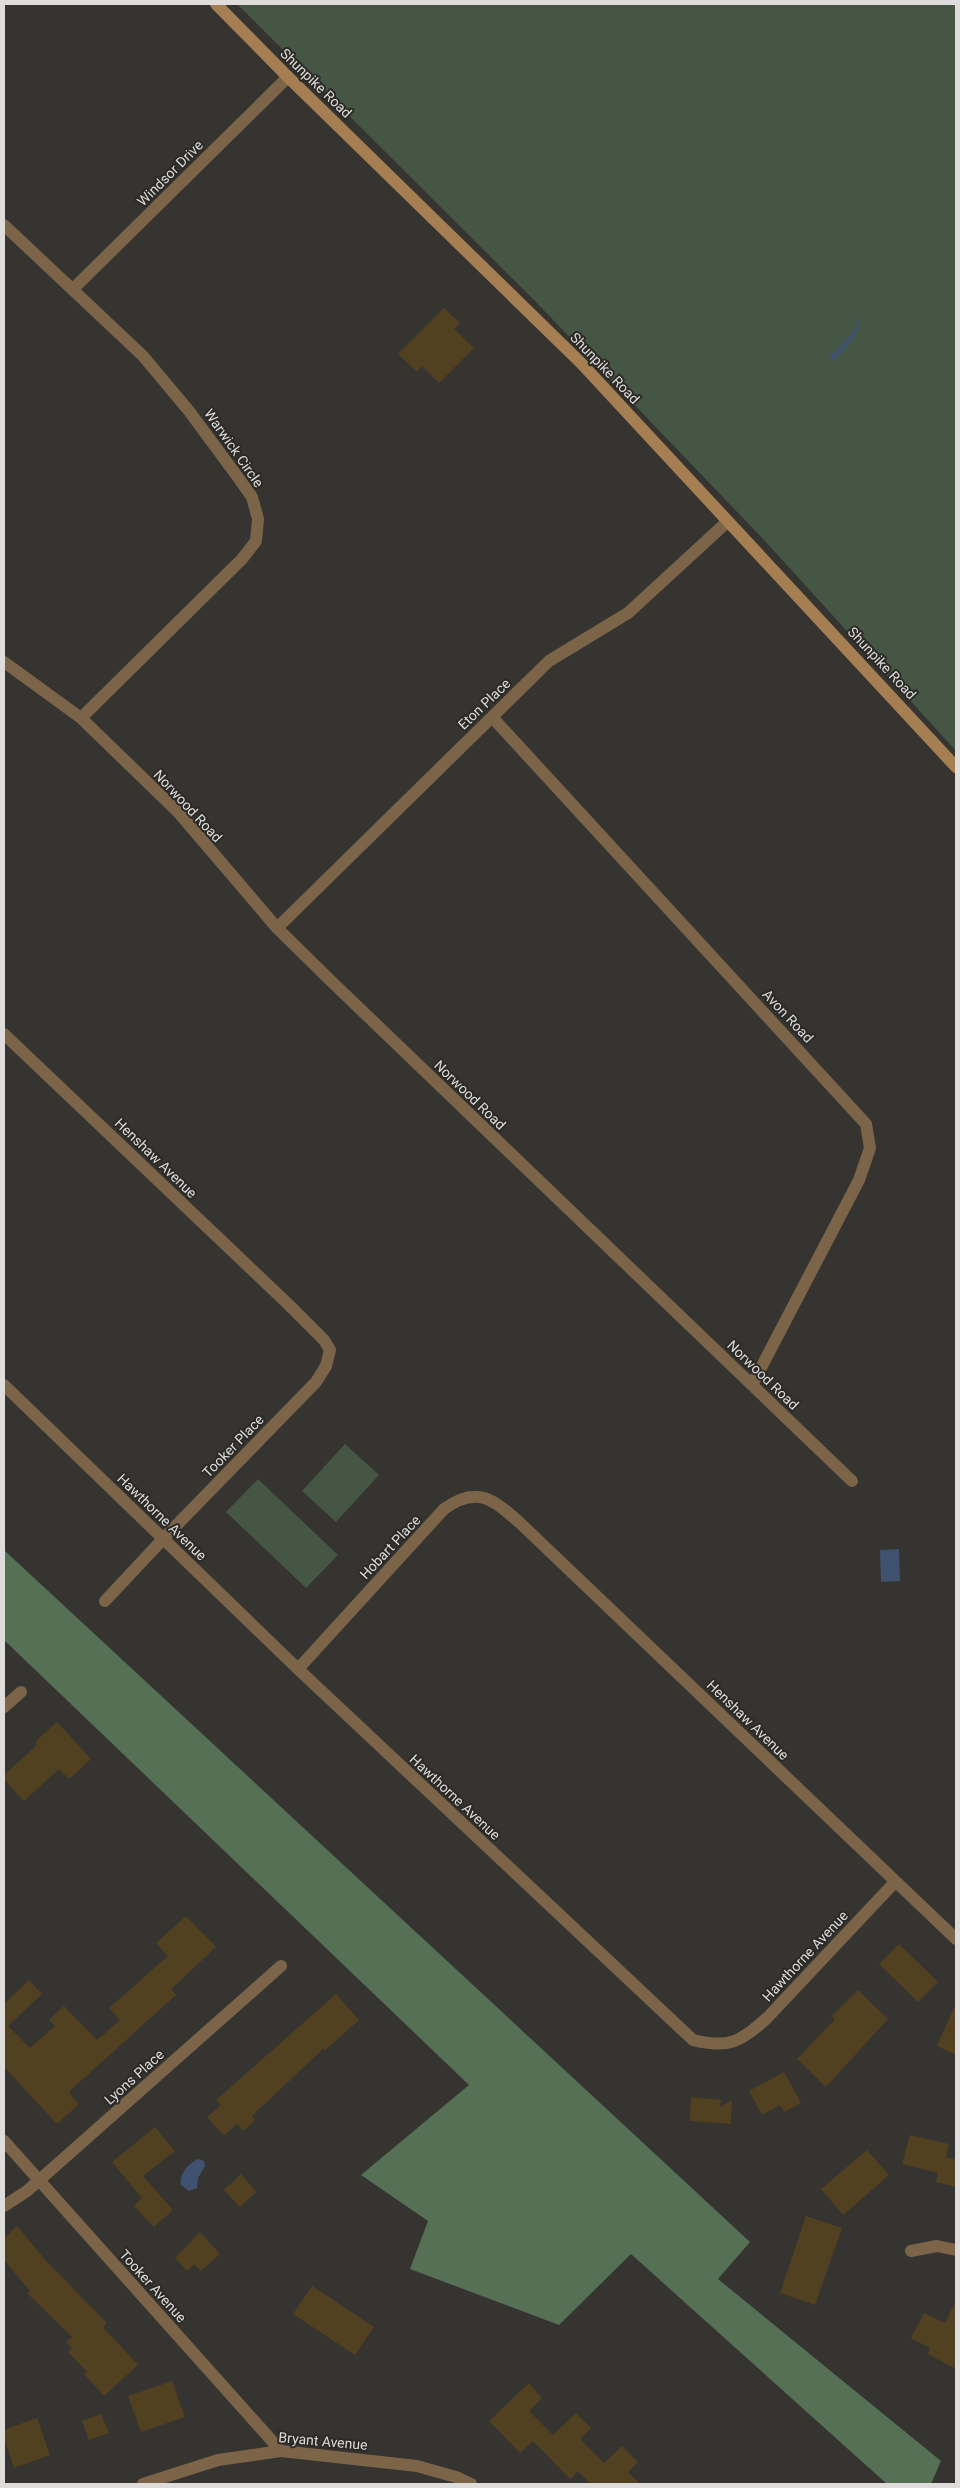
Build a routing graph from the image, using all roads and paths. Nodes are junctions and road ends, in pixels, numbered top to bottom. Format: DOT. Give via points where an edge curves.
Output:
graph roads {
  1 [pos="216,4"];
  2 [pos="288,77"];
  3 [pos="4,225"];
  4 [pos="73,289"];
  5 [pos="727,522"];
  6 [pos="4,662"];
  7 [pos="492,717"];
  8 [pos="81,718"];
  9 [pos="956,767"];
  10 [pos="277,928"];
  11 [pos="4,1034"];
  12 [pos="288,1304"];
  13 [pos="4,1385"];
  14 [pos="752,1385"];
  15 [pos="852,1481"];
  16 [pos="520,1523"];
  17 [pos="164,1538"];
  18 [pos="105,1601"];
  19 [pos="298,1669"];
  20 [pos="21,1692"];
  21 [pos="4,1707"];
  22 [pos="895,1882"];
  23 [pos="956,1939"];
  24 [pos="281,1966"];
  25 [pos="4,2141"];
  26 [pos="38,2181"];
  27 [pos="4,2206"];
  28 [pos="956,2250"];
  29 [pos="911,2251"];
  30 [pos="281,2451"];
  31 [pos="144,2484"];
  32 [pos="471,2484"];
  1 -- 2 [label="street, Shunpike Road"];
  2 -- 4 [label="street, Windsor Drive"];
  2 -- 5 [label="street, Shunpike Road" via="581,363"];
  3 -- 4 [label="street, Warwick Circle"];
  4 -- 8 [label="street, Warwick Circle" via="143,356 189,411 252,497 258,519 256,541 242,559"];
  5 -- 7 [label="street, Eton Place" via="628,613 549,661"];
  5 -- 9 [label="street, Shunpike Road"];
  6 -- 8 [label="street"];
  7 -- 10 [label="street, Eton Place"];
  7 -- 14 [label="street, Avon Road" via="866,1124 870,1148 859,1180"];
  8 -- 10 [label="street, Norwood Road" via="179,813"];
  10 -- 14 [label="street, Norwood Road"];
  11 -- 12 [label="street, Henshaw Avenue"];
  12 -- 17 [label="street, Tooker Place" via="324,1340 330,1350 326,1366 316,1382"];
  13 -- 17 [label="street, Hawthorne Avenue"];
  14 -- 15 [label="street, Norwood Road"];
  16 -- 19 [label="street, Hobart Place" via="493,1501 478,1496 458,1500 444,1509"];
  16 -- 22 [label="street, Henshaw Avenue"];
  17 -- 18 [label="street, Tooker Place"];
  17 -- 19 [label="street, Hawthorne Avenue"];
  19 -- 22 [label="street, Hawthorne Avenue" via="693,2040 712,2045 732,2043 749,2034"];
  20 -- 21 [label="street"];
  22 -- 23 [label="street, Henshaw Avenue"];
  24 -- 26 [label="street, Lyons Place"];
  25 -- 26 [label="street, Tooker Avenue"];
  26 -- 27 [label="street, Lyons Place"];
  26 -- 30 [label="street, Tooker Avenue"];
  28 -- 29 [label="street" via="936,2246"];
  30 -- 31 [label="street, Bryant Avenue" via="218,2460"];
  30 -- 32 [label="street, Bryant Avenue" via="416,2466"];
}
